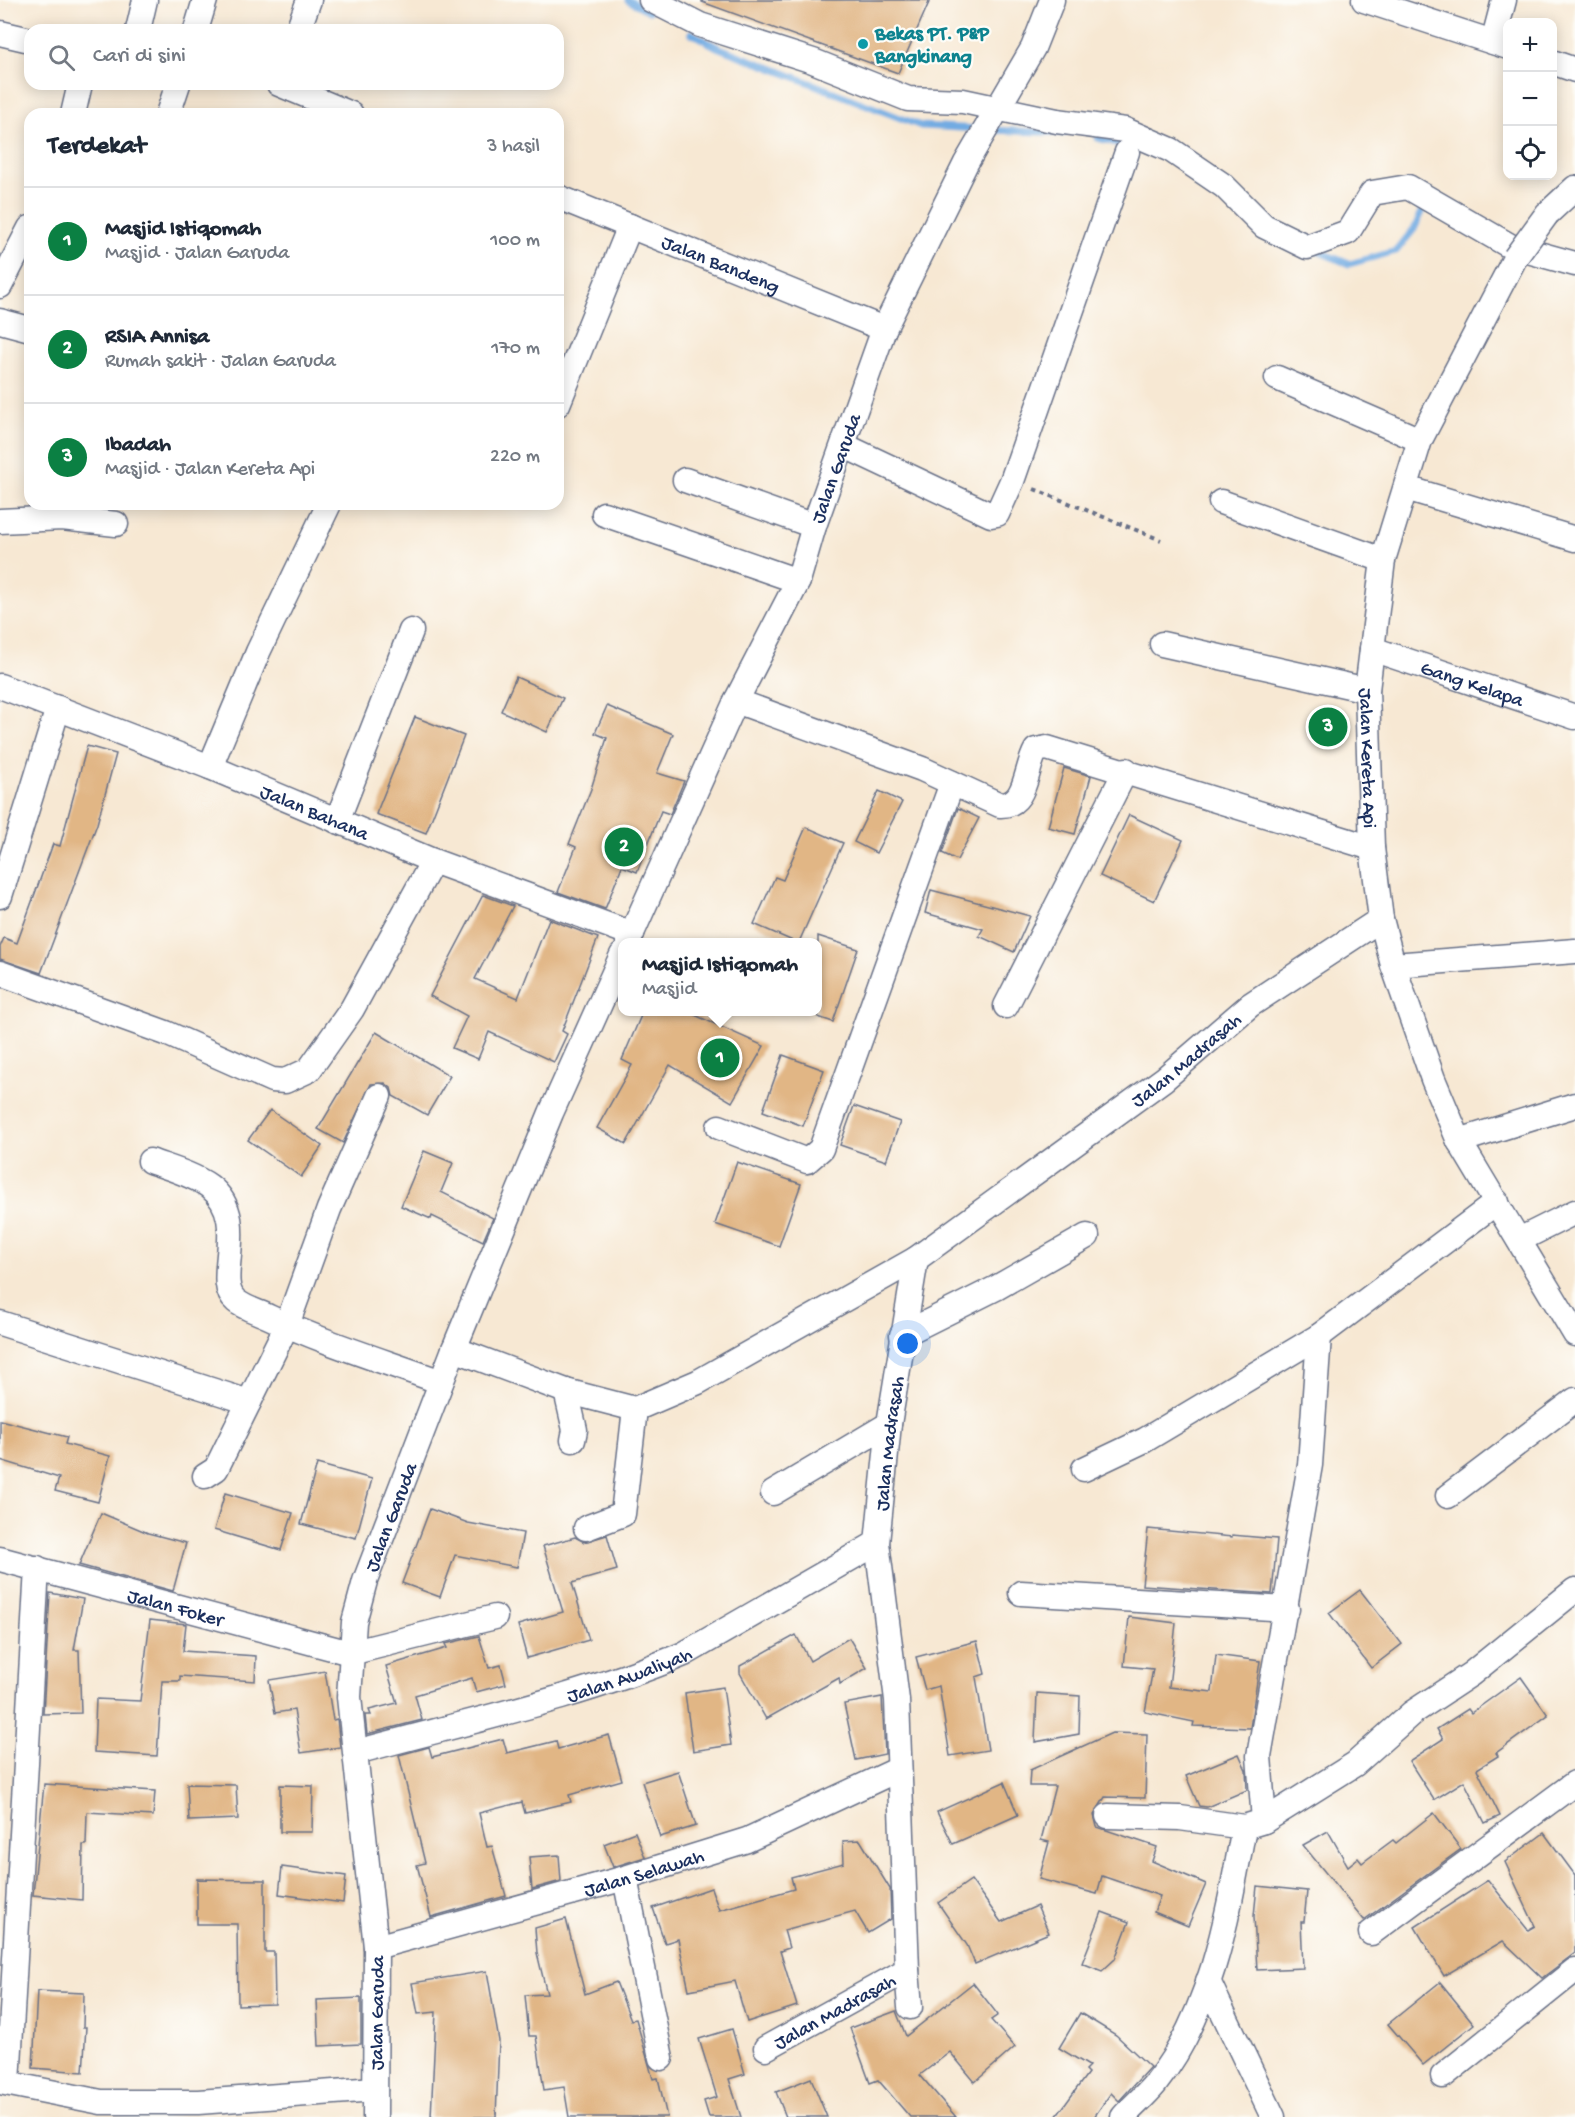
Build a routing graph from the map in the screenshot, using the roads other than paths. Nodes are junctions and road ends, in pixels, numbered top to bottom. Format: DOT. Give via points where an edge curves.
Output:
graph roads {
  1 [pos="145,0"];
  2 [pos="205,0"];
  3 [pos="309,0"];
  4 [pos="651,0"];
  5 [pos="1052,0"];
  6 [pos="1364,0"];
  7 [pos="1504,0"];
  8 [pos="139,24"];
  9 [pos="198,24"];
  10 [pos="300,24"];
  11 [pos="0,33"];
  12 [pos="24,39"];
  13 [pos="1500,44"];
  14 [pos="1557,65"];
  15 [pos="1575,70"];
  16 [pos="79,90"];
  17 [pos="176,90"];
  18 [pos="293,90"];
  19 [pos="74,108"];
  20 [pos="170,108"];
  21 [pos="337,108"];
  22 [pos="995,112"];
  23 [pos="1127,152"];
  24 [pos="1575,188"];
  25 [pos="564,199"];
  26 [pos="630,226"];
  27 [pos="24,240"];
  28 [pos="1575,264"];
  29 [pos="0,286"];
  30 [pos="0,321"];
  31 [pos="24,327"];
  32 [pos="884,329"];
  33 [pos="1277,378"];
  34 [pos="564,389"];
  35 [pos="1420,440"];
  36 [pos="845,446"];
  37 [pos="685,480"];
  38 [pos="1406,488"];
  39 [pos="1221,502"];
  40 [pos="327,510"];
  41 [pos="604,514"];
  42 [pos="0,521"];
  43 [pos="116,524"];
  44 [pos="814,526"];
  45 [pos="1575,539"];
  46 [pos="1383,561"];
  47 [pos="798,581"];
  48 [pos="411,631"];
  49 [pos="1162,644"];
  50 [pos="1372,649"];
  51 [pos="0,686"];
  52 [pos="1367,690"];
  53 [pos="736,700"];
  54 [pos="58,708"];
  55 [pos="1575,717"];
  56 [pos="210,767"];
  57 [pos="1126,770"];
  58 [pos="952,783"];
  59 [pos="337,821"];
  60 [pos="1372,848"];
  61 [pos="434,861"];
  62 [pos="0,896"];
  63 [pos="1381,919"];
  64 [pos="631,938"];
  65 [pos="618,940"];
  66 [pos="1575,951"];
  67 [pos="1393,965"];
  68 [pos="618,966"];
  69 [pos="0,974"];
  70 [pos="1006,1006"];
  71 [pos="379,1096"];
  72 [pos="1575,1105"];
  73 [pos="719,1127"];
  74 [pos="1459,1141"];
  75 [pos="150,1161"];
  76 [pos="1497,1202"];
  77 [pos="1575,1212"];
  78 [pos="1087,1236"];
  79 [pos="1519,1240"];
  80 [pos="916,1259"];
  81 [pos="0,1323"];
  82 [pos="287,1325"];
  83 [pos="1575,1334"];
  84 [pos="902,1335"];
  85 [pos="1319,1336"];
  86 [pos="454,1349"];
  87 [pos="441,1382"];
  88 [pos="566,1391"];
  89 [pos="1575,1400"];
  90 [pos="249,1402"];
  91 [pos="635,1409"];
  92 [pos="889,1424"];
  93 [pos="573,1440"];
  94 [pos="1084,1470"];
  95 [pos="205,1476"];
  96 [pos="773,1493"];
  97 [pos="1448,1496"];
  98 [pos="586,1528"];
  99 [pos="877,1543"];
  100 [pos="0,1559"];
  101 [pos="37,1568"];
  102 [pos="1575,1590"];
  103 [pos="1021,1593"];
  104 [pos="1287,1609"];
  105 [pos="495,1617"];
  106 [pos="350,1653"];
  107 [pos="356,1752"];
  108 [pos="899,1769"];
  109 [pos="1575,1783"];
  110 [pos="1108,1816"];
  111 [pos="1254,1824"];
  112 [pos="625,1878"];
  113 [pos="1371,1933"];
  114 [pos="376,1947"];
  115 [pos="907,1970"];
  116 [pos="1575,1970"];
  117 [pos="1208,1981"];
  118 [pos="910,2007"];
  119 [pos="766,2048"];
  120 [pos="661,2058"];
  121 [pos="1443,2076"];
  122 [pos="4,2083"];
  123 [pos="375,2089"];
  124 [pos="100,2109"];
  125 [pos="197,2110"];
  126 [pos="375,2117"];
  127 [pos="1123,2117"];
  128 [pos="1273,2117"];
  1 -- 8 [label="street"];
  2 -- 9 [label="street"];
  3 -- 10 [label="street"];
  4 -- 22 [label="street" via="700,25 813,61 908,99 963,101"];
  5 -- 22 [label="street, Jalan Garuda" via="1033,48"];
  6 -- 13 [label="street"];
  7 -- 13 [label="street"];
  11 -- 12 [label="street"];
  14 -- 15 [label="street"];
  16 -- 19 [label="street"];
  17 -- 20 [label="street"];
  18 -- 21 [label="street"];
  22 -- 28 [label="street" via="1125,130 1171,150 1224,186 1264,226 1307,246 1348,232 1372,193 1408,187 1510,246"];
  22 -- 32 [label="street, Jalan Garuda"];
  23 -- 36 [label="street" via="999,513 991,515"];
  24 -- 35 [label="street, Jalan Kereta Api, bridge" via="1547,214 1515,258"];
  25 -- 26 [label="street, Jalan Bandeng"];
  26 -- 32 [label="street, Jalan Bandeng"];
  26 -- 34 [label="street"];
  27 -- 29 [label="street"];
  30 -- 31 [label="street"];
  32 -- 36 [label="street, Jalan Garuda"];
  33 -- 35 [label="street"];
  35 -- 38 [label="street, Jalan Kereta Api"];
  36 -- 44 [label="street, Jalan Garuda"];
  37 -- 44 [label="street"];
  38 -- 45 [label="street"];
  38 -- 46 [label="street, Jalan Kereta Api"];
  39 -- 46 [label="street"];
  40 -- 56 [label="street" via="258,652"];
  41 -- 47 [label="street"];
  42 -- 43 [label="street" via="62,518"];
  44 -- 47 [label="street, Jalan Garuda"];
  46 -- 50 [label="street, Jalan Kereta Api"];
  47 -- 53 [label="street, Jalan Garuda"];
  48 -- 59 [label="street"];
  49 -- 52 [label="street"];
  50 -- 52 [label="street, Jalan Kereta Api"];
  50 -- 55 [label="street, Gang Kelapa"];
  51 -- 54 [label="street, Jalan Bahana"];
  52 -- 60 [label="street, Jalan Kereta Api"];
  53 -- 58 [label="street"];
  53 -- 64 [label="street, Jalan Garuda"];
  54 -- 56 [label="street, Jalan Bahana"];
  54 -- 62 [label="street"];
  56 -- 59 [label="street, Jalan Bahana"];
  57 -- 58 [label="street" via="1047,748 1036,750 1018,800 1011,806 1000,805"];
  57 -- 60 [label="street"];
  57 -- 70 [label="street"];
  58 -- 73 [label="street" via="821,1149 807,1161"];
  59 -- 61 [label="street, Jalan Bahana"];
  60 -- 63 [label="street, Jalan Kereta Api"];
  61 -- 65 [label="street, Jalan Bahana"];
  61 -- 69 [label="street" via="352,1009 309,1070 285,1081 272,1080 165,1033"];
  63 -- 67 [label="street, Jalan Kereta Api"];
  63 -- 80 [label="street, Jalan Madrasah" via="1250,1005 1164,1079"];
  66 -- 67 [label="street"];
  67 -- 74 [label="street, Jalan Kereta Api"];
  68 -- 86 [label="street, Jalan Garuda" via="551,1113"];
  71 -- 82 [label="street" via="328,1209"];
  72 -- 74 [label="street"];
  74 -- 76 [label="street, Jalan Kereta Api"];
  75 -- 82 [label="street" via="196,1178 220,1198 232,1234 230,1292 236,1301"];
  76 -- 79 [label="street, Jalan Kereta Api"];
  76 -- 85 [label="street"];
  77 -- 79 [label="street"];
  78 -- 84 [label="street"];
  79 -- 83 [label="street, Jalan Kereta Api"];
  80 -- 84 [label="street, Jalan Madrasah"];
  80 -- 91 [label="street" via="698,1382"];
  81 -- 90 [label="street"];
  82 -- 87 [label="street"];
  82 -- 90 [label="street"];
  84 -- 92 [label="street, Jalan Madrasah"];
  85 -- 94 [label="street" via="1145,1440"];
  85 -- 104 [label="street" via="1310,1465"];
  86 -- 87 [label="street, Jalan Garuda"];
  86 -- 88 [label="street"];
  87 -- 106 [label="street, Jalan Garuda" via="365,1581"];
  88 -- 91 [label="street"];
  88 -- 93 [label="street"];
  89 -- 97 [label="street"];
  90 -- 95 [label="street" via="216,1469"];
  91 -- 98 [label="street" via="623,1514"];
  92 -- 96 [label="street"];
  92 -- 99 [label="street, Jalan Madrasah"];
  99 -- 107 [label="street, Jalan Awaliyah" via="684,1654 652,1667 593,1688"];
  99 -- 108 [label="street, Jalan Madrasah" via="897,1700"];
  100 -- 101 [label="street, Jalan Foker"];
  101 -- 106 [label="street, Jalan Foker"];
  101 -- 122 [label="street"];
  102 -- 111 [label="street" via="1471,1674 1412,1713 1355,1764"];
  103 -- 104 [label="street"];
  104 -- 111 [label="street" via="1259,1756"];
  105 -- 106 [label="street"];
  106 -- 107 [label="street, Jalan Garuda" via="349,1697"];
  107 -- 114 [label="street, Jalan Garuda"];
  108 -- 112 [label="street, Jalan Selawah" via="747,1840"];
  108 -- 115 [label="street, Jalan Madrasah"];
  109 -- 113 [label="street"];
  110 -- 111 [label="street"];
  111 -- 117 [label="street"];
  112 -- 114 [label="street, Jalan Selawah"];
  112 -- 120 [label="street"];
  114 -- 123 [label="street, Jalan Garuda"];
  115 -- 118 [label="street"];
  115 -- 119 [label="street, Jalan Madrasah"];
  116 -- 121 [label="street"];
  117 -- 127 [label="street" via="1185,2037 1155,2084"];
  117 -- 128 [label="street"];
  122 -- 124 [label="street"];
  123 -- 125 [label="street"];
  123 -- 126 [label="street, Jalan Garuda"];
  124 -- 125 [label="street"];
}
